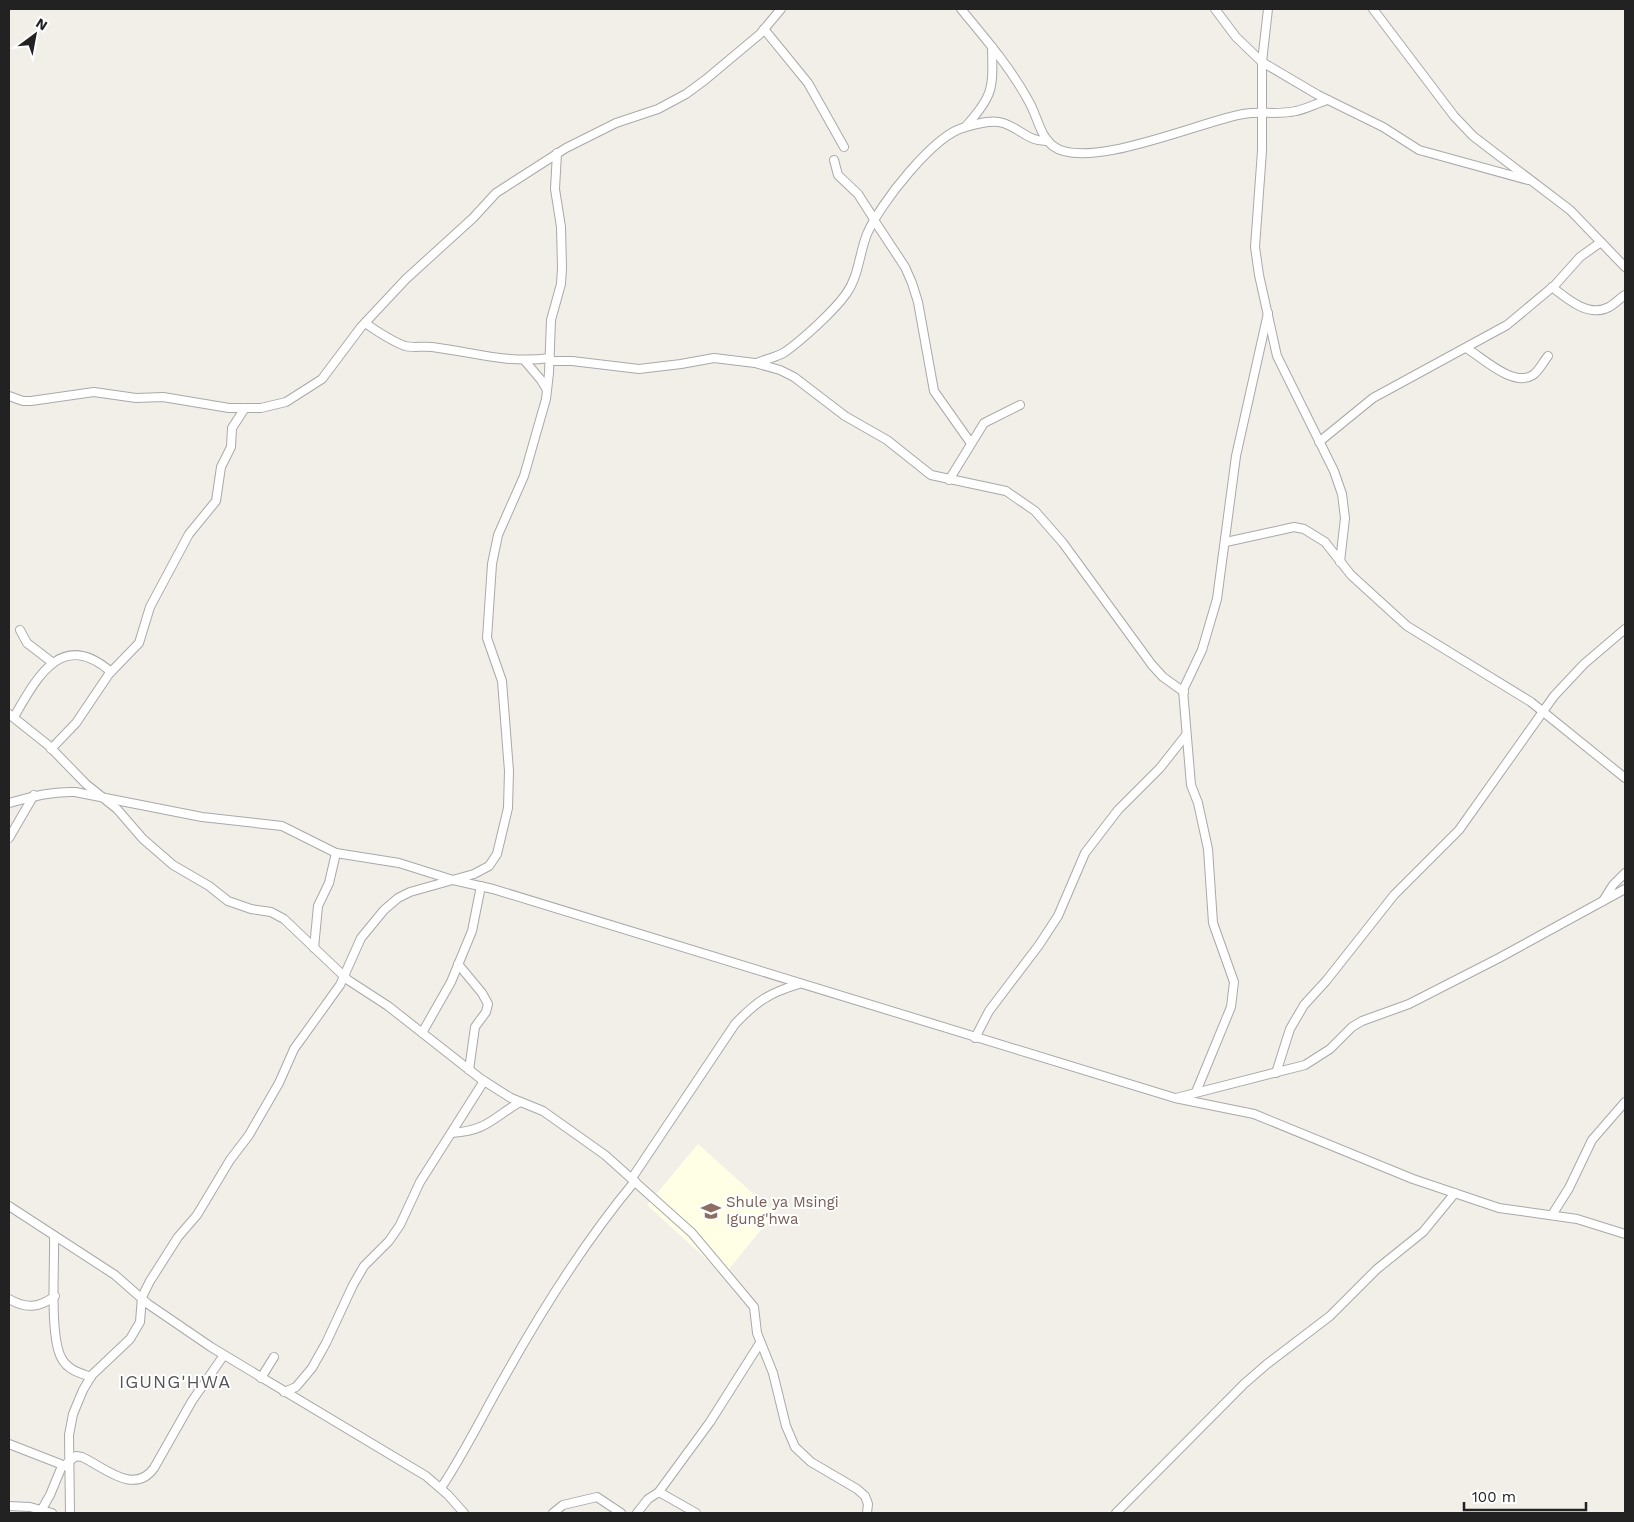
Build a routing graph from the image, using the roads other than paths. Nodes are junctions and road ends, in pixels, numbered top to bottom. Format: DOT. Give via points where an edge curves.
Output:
graph roads {
  1 [pos="781,9"];
  2 [pos="961,9"];
  3 [pos="1215,9"];
  4 [pos="1268,9"];
  5 [pos="1373,9"];
  6 [pos="764,28"];
  7 [pos="992,47"];
  8 [pos="1262,62"];
  9 [pos="1328,100"];
  10 [pos="1261,113"];
  11 [pos="966,126"];
  12 [pos="1048,141"];
  13 [pos="844,147"];
  14 [pos="558,154"];
  15 [pos="834,160"];
  16 [pos="1528,180"];
  17 [pos="874,219"];
  18 [pos="1601,242"];
  19 [pos="1625,267"];
  20 [pos="1552,287"];
  21 [pos="1625,295"];
  22 [pos="1268,313"];
  23 [pos="365,323"];
  24 [pos="1466,348"];
  25 [pos="1548,356"];
  26 [pos="550,359"];
  27 [pos="525,361"];
  28 [pos="757,363"];
  29 [pos="547,390"];
  30 [pos="9,396"];
  31 [pos="1020,405"];
  32 [pos="245,408"];
  33 [pos="970,442"];
  34 [pos="1319,442"];
  35 [pos="949,480"];
  36 [pos="1226,542"];
  37 [pos="1340,562"];
  38 [pos="1625,629"];
  39 [pos="20,630"];
  40 [pos="53,663"];
  41 [pos="111,672"];
  42 [pos="1184,692"];
  43 [pos="1543,711"];
  44 [pos="11,715"];
  45 [pos="1186,735"];
  46 [pos="51,748"];
  47 [pos="1625,778"];
  48 [pos="34,795"];
  49 [pos="106,800"];
  50 [pos="9,803"];
  51 [pos="9,838"];
  52 [pos="336,853"];
  53 [pos="1625,873"];
  54 [pos="453,880"];
  55 [pos="481,886"];
  56 [pos="1625,889"];
  57 [pos="1603,902"];
  58 [pos="314,948"];
  59 [pos="458,964"];
  60 [pos="345,977"];
  61 [pos="800,984"];
  62 [pos="422,1033"];
  63 [pos="975,1038"];
  64 [pos="469,1070"];
  65 [pos="1276,1073"];
  66 [pos="484,1081"];
  67 [pos="1196,1092"];
  68 [pos="1175,1098"];
  69 [pos="520,1102"];
  70 [pos="1625,1102"];
  71 [pos="452,1133"];
  72 [pos="634,1180"];
  73 [pos="1455,1194"];
  74 [pos="9,1206"];
  75 [pos="1552,1214"];
  76 [pos="1625,1234"];
  77 [pos="54,1236"];
  78 [pos="55,1296"];
  79 [pos="142,1297"];
  80 [pos="9,1299"];
  81 [pos="760,1343"];
  82 [pos="224,1355"];
  83 [pos="274,1357"];
  84 [pos="91,1377"];
  85 [pos="261,1378"];
  86 [pos="284,1392"];
  87 [pos="9,1444"];
  88 [pos="66,1465"];
  89 [pos="441,1488"];
  90 [pos="658,1492"];
  91 [pos="9,1506"];
  92 [pos="42,1509"];
  93 [pos="52,1513"];
  94 [pos="70,1513"];
  95 [pos="464,1513"];
  96 [pos="553,1513"];
  97 [pos="621,1513"];
  98 [pos="637,1513"];
  99 [pos="696,1513"];
  100 [pos="867,1513"];
  101 [pos="1116,1513"];
  1 -- 6 [label="street"];
  2 -- 7 [label="street"];
  3 -- 8 [label="street" via="1236,37"];
  4 -- 8 [label="street"];
  5 -- 16 [label="street" via="1454,116 1473,136"];
  6 -- 13 [label="street" via="808,83"];
  6 -- 14 [label="street" via="686,94 616,123"];
  7 -- 11 [label="street" via="990,93"];
  7 -- 12 [label="street" via="1030,102"];
  8 -- 9 [label="street"];
  8 -- 10 [label="street"];
  9 -- 10 [label="street" via="1297,111"];
  9 -- 16 [label="street" via="1419,150"];
  10 -- 12 [label="street" via="1244,114 1139,145 1106,150 1061,151"];
  10 -- 22 [label="street" via="1262,151 1255,247"];
  11 -- 12 [label="street" via="1002,122 1028,138"];
  11 -- 17 [label="street" via="942,138 907,174"];
  14 -- 23 [label="street" via="496,193"];
  14 -- 26 [label="street" via="555,189 561,227 562,268 551,320"];
  15 -- 17 [label="street" via="838,175 858,194"];
  16 -- 18 [label="street" via="1570,210"];
  17 -- 28 [label="street" via="854,282 846,295 785,352"];
  17 -- 33 [label="street" via="912,283 934,391"];
  18 -- 19 [label="street"];
  18 -- 20 [label="street" via="1580,257"];
  20 -- 21 [label="street" via="1574,304 1591,310 1608,308"];
  20 -- 24 [label="street" via="1507,325"];
  22 -- 34 [label="street" via="1277,356"];
  22 -- 36 [label="street" via="1236,456"];
  23 -- 27 [label="street" via="408,347 431,347"];
  23 -- 32 [label="street" via="322,380 308,390 286,402"];
  24 -- 25 [label="street" via="1493,367 1520,378 1533,375"];
  24 -- 34 [label="street" via="1373,398"];
  26 -- 27 [label="street"];
  26 -- 28 [label="street" via="639,368 714,358"];
  26 -- 29 [label="street"];
  27 -- 29 [label="street"];
  28 -- 35 [label="street" via="794,377 845,416 887,440 921,469"];
  29 -- 54 [label="street" via="527,466 500,528 492,564 487,638 502,687 509,772 508,808 493,862 479,872"];
  30 -- 32 [label="street" via="31,401 94,392"];
  31 -- 33 [label="street" via="984,423"];
  32 -- 41 [label="street" via="232,428 231,447 221,467 214,506 189,534 150,607 142,639"];
  33 -- 35 [label="street"];
  34 -- 37 [label="street" via="1342,494 1345,518"];
  35 -- 42 [label="street" via="1006,491 1035,511 1063,543 1152,665"];
  36 -- 37 [label="street" via="1270,531 1304,528 1325,542"];
  36 -- 42 [label="street" via="1210,626"];
  37 -- 43 [label="street" via="1407,626"];
  38 -- 43 [label="street" via="1584,664"];
  39 -- 40 [label="street" via="26,643"];
  40 -- 41 [label="street" via="61,658 82,655 98,661"];
  40 -- 44 [label="street"];
  41 -- 46 [label="street" via="76,723"];
  42 -- 45 [label="street"];
  43 -- 47 [label="street"];
  43 -- 65 [label="street" via="1459,830 1394,894 1304,1004 1290,1029"];
  44 -- 46 [label="street"];
  45 -- 63 [label="street" via="1160,768 1112,817 1085,853 1058,916 989,1011"];
  45 -- 67 [label="street" via="1192,785 1208,849 1213,923 1234,982 1231,1007"];
  46 -- 49 [label="street"];
  48 -- 49 [label="street" via="75,792"];
  48 -- 50 [label="street"];
  48 -- 51 [label="street"];
  49 -- 52 [label="street" via="202,818 276,824"];
  49 -- 58 [label="street" via="173,866 228,901 276,914"];
  52 -- 54 [label="street" via="399,863"];
  52 -- 58 [label="street" via="329,883 318,906"];
  53 -- 57 [label="street"];
  54 -- 55 [label="street"];
  54 -- 60 [label="street" via="410,892 384,910 356,944"];
  55 -- 59 [label="street" via="474,926"];
  55 -- 61 [label="street"];
  56 -- 57 [label="street"];
  57 -- 65 [label="street" via="1409,1004 1362,1021 1319,1057"];
  58 -- 60 [label="street"];
  59 -- 62 [label="street"];
  59 -- 64 [label="street" via="488,1004 475,1027"];
  60 -- 62 [label="street"];
  60 -- 79 [label="street" via="298,1042 249,1135 197,1215 178,1237"];
  61 -- 63 [label="street"];
  61 -- 72 [label="street" via="767,995 735,1024"];
  62 -- 64 [label="street"];
  63 -- 68 [label="street"];
  64 -- 66 [label="street"];
  65 -- 67 [label="street"];
  66 -- 69 [label="street"];
  66 -- 71 [label="street"];
  67 -- 68 [label="street"];
  68 -- 73 [label="street" via="1254,1114"];
  69 -- 71 [label="street" via="487,1126"];
  69 -- 72 [label="street" via="552,1117"];
  70 -- 75 [label="street" via="1592,1140 1569,1188"];
  71 -- 86 [label="street" via="417,1187 400,1225 364,1266 312,1368 296,1387"];
  72 -- 81 [label="street" via="692,1233 751,1301"];
  72 -- 89 [label="street" via="580,1253"];
  73 -- 75 [label="street" via="1498,1208"];
  73 -- 101 [label="street" via="1423,1232 1377,1268 1330,1316 1244,1384"];
  74 -- 77 [label="street"];
  75 -- 76 [label="street"];
  77 -- 78 [label="street"];
  77 -- 79 [label="street" via="114,1274"];
  78 -- 80 [label="street" via="39,1306 29,1307"];
  78 -- 84 [label="street" via="55,1333 62,1359 76,1372"];
  79 -- 82 [label="street"];
  79 -- 84 [label="street" via="140,1322 135,1330 117,1353"];
  81 -- 90 [label="street" via="724,1401"];
  81 -- 100 [label="street" via="773,1373 786,1426 795,1447 810,1462 865,1496"];
  82 -- 85 [label="street"];
  82 -- 88 [label="street" via="147,1476 138,1480 124,1479 76,1456"];
  83 -- 85 [label="street"];
  84 -- 88 [label="street" via="73,1414"];
  85 -- 86 [label="street"];
  86 -- 89 [label="street" via="406,1463"];
  87 -- 88 [label="street"];
  88 -- 92 [label="street"];
  88 -- 94 [label="street"];
  89 -- 95 [label="street"];
  90 -- 98 [label="street"];
  90 -- 99 [label="street"];
  91 -- 92 [label="street"];
  92 -- 93 [label="street"];
  96 -- 97 [label="street" via="563,1505 597,1497"];
}
